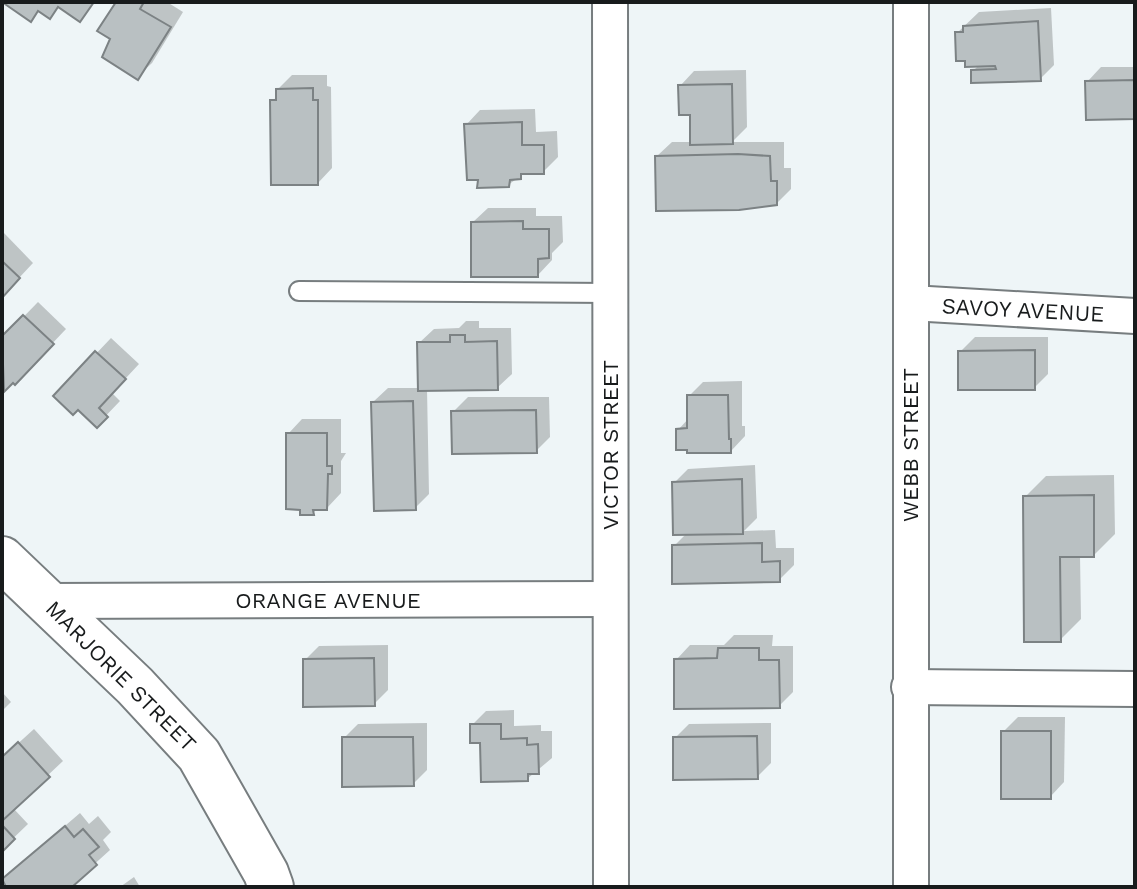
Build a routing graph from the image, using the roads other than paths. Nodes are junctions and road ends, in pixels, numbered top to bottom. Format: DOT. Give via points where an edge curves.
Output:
graph roads {
  1 [pos="610,2"];
  2 [pos="911,2"];
  3 [pos="299,291"];
  4 [pos="610,293"];
  5 [pos="911,303"];
  6 [pos="1135,316"];
  7 [pos="2,559"];
  8 [pos="610,599"];
  9 [pos="47,601"];
  10 [pos="909,687"];
  11 [pos="1135,689"];
  12 [pos="271,887"];
  13 [pos="611,887"];
  14 [pos="911,887"];
  1 -- 4 [label="street, VICTOR STREET"];
  2 -- 5 [label="street, WEBB STREET"];
  3 -- 4 [label="lane"];
  4 -- 8 [label="street, VICTOR STREET"];
  5 -- 6 [label="street, SAVOY AVENUE"];
  5 -- 10 [label="street, WEBB STREET"];
  7 -- 9 [label="street, MARJORIE STREET"];
  8 -- 9 [label="street, ORANGE AVENUE"];
  8 -- 13 [label="street, VICTOR STREET"];
  9 -- 12 [label="street, MARJORIE STREET" via="199,755"];
  10 -- 11 [label="street"];
  10 -- 14 [label="street, WEBB STREET"];
}
